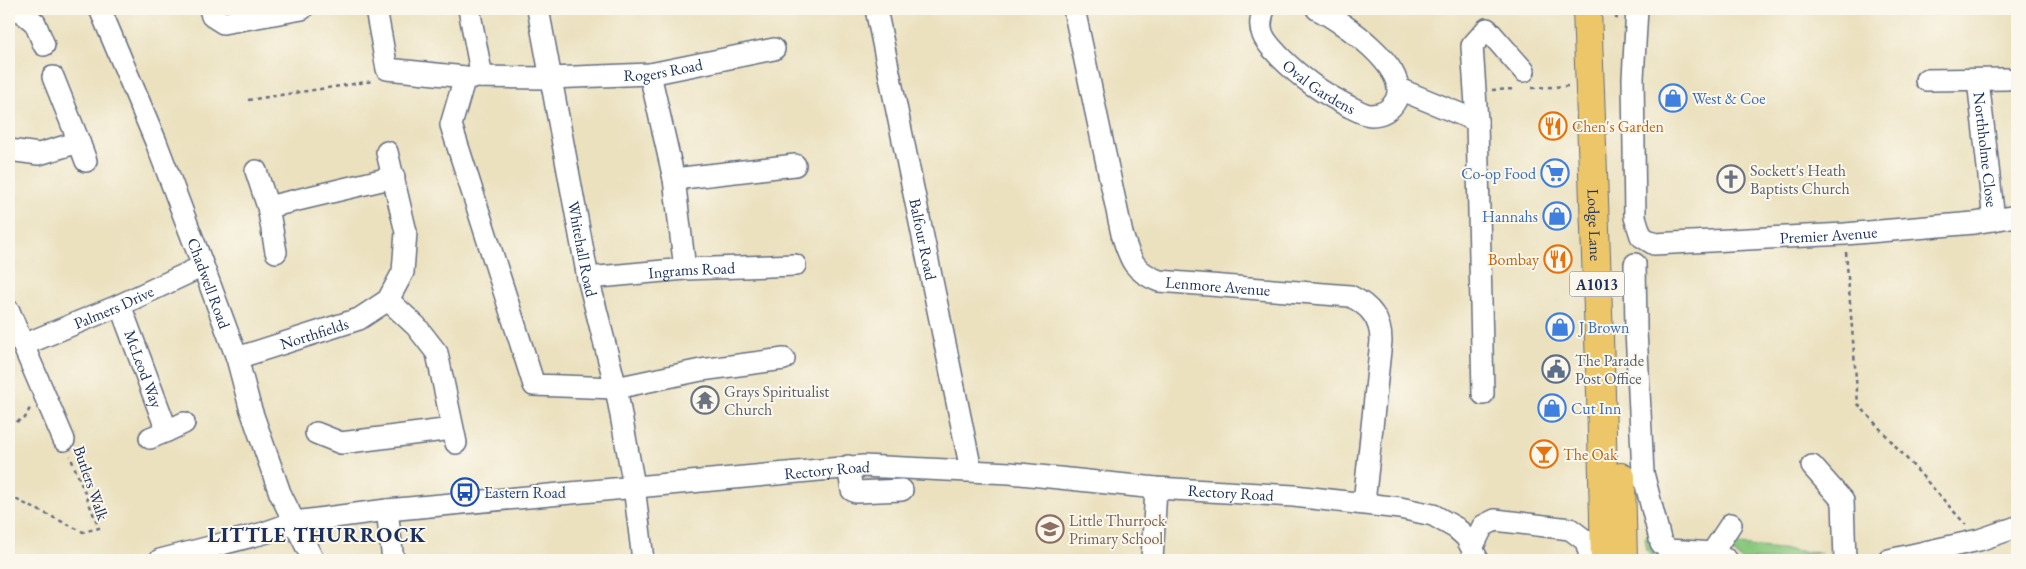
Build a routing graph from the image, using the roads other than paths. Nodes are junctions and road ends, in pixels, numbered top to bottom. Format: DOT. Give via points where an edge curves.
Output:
graph roads {
  1 [pos="18,9"];
  2 [pos="100,9"];
  3 [pos="210,9"];
  4 [pos="302,9"];
  5 [pos="376,9"];
  6 [pos="469,9"];
  7 [pos="538,9"];
  8 [pos="876,9"];
  9 [pos="1074,9"];
  10 [pos="1264,9"];
  11 [pos="1317,9"];
  12 [pos="1587,9"];
  13 [pos="1637,9"];
  14 [pos="1611,13"];
  15 [pos="44,45"];
  16 [pos="774,49"];
  17 [pos="1524,71"];
  18 [pos="650,74"];
  19 [pos="52,77"];
  20 [pos="473,77"];
  21 [pos="550,78"];
  22 [pos="2007,78"];
  23 [pos="1926,80"];
  24 [pos="1978,80"];
  25 [pos="1400,89"];
  26 [pos="1477,121"];
  27 [pos="9,150"];
  28 [pos="388,152"];
  29 [pos="795,165"];
  30 [pos="256,171"];
  31 [pos="394,177"];
  32 [pos="674,179"];
  33 [pos="268,207"];
  34 [pos="2017,216"];
  35 [pos="1994,220"];
  36 [pos="276,252"];
  37 [pos="1635,264"];
  38 [pos="795,265"];
  39 [pos="203,266"];
  40 [pos="685,269"];
  41 [pos="588,278"];
  42 [pos="388,300"];
  43 [pos="120,305"];
  44 [pos="9,311"];
  45 [pos="23,345"];
  46 [pos="237,358"];
  47 [pos="784,359"];
  48 [pos="616,388"];
  49 [pos="1483,394"];
  50 [pos="167,431"];
  51 [pos="316,432"];
  52 [pos="64,440"];
  53 [pos="848,466"];
  54 [pos="1812,466"];
  55 [pos="971,470"];
  56 [pos="634,486"];
  57 [pos="1156,488"];
  58 [pos="902,490"];
  59 [pos="1364,503"];
  60 [pos="387,510"];
  61 [pos="295,522"];
  62 [pos="1730,524"];
  63 [pos="2017,527"];
  64 [pos="1475,554"];
  65 [pos="1720,557"];
  66 [pos="160,560"];
  67 [pos="312,560"];
  68 [pos="393,560"];
  69 [pos="642,560"];
  70 [pos="1152,560"];
  71 [pos="1591,560"];
  72 [pos="1605,560"];
  73 [pos="1623,560"];
  74 [pos="1845,560"];
  75 [pos="1889,560"];
  1 -- 15 [label="street" via="35,23"];
  2 -- 39 [label="street, Chadwell Road" via="156,142"];
  3 -- 4 [label="street" via="212,16 223,23"];
  5 -- 20 [label="street, Rogers Road" via="387,69"];
  6 -- 20 [label="street"];
  7 -- 21 [label="street, Whitehall Road"];
  8 -- 55 [label="street, Balfour Road"];
  9 -- 59 [label="street, Lenmore Avenue" via="1122,234 1134,266 1159,281 1350,296 1366,305 1377,319 1381,341"];
  10 -- 25 [label="street, Oval Gardens" via="1261,28 1268,44 1306,82 1326,95 1371,115 1390,109"];
  11 -- 25 [label="street" via="1360,38 1381,57 1393,72"];
  12 -- 72 [label="main road, Lodge Lane / A1013"];
  13 -- 35 [label="street, Premier Avenue" via="1633,78 1634,217 1641,236 1654,244 1845,234"];
  14 -- 73 [label="main road, Lodge Lane / A1013"];
  16 -- 18 [label="street, Rogers Road"];
  17 -- 26 [label="street" via="1487,29 1472,46"];
  18 -- 21 [label="street, Rogers Road"];
  18 -- 32 [label="street"];
  19 -- 27 [label="street" via="82,151 38,154"];
  20 -- 21 [label="street, Rogers Road"];
  20 -- 48 [label="street" via="451,125 534,385"];
  21 -- 41 [label="street, Whitehall Road"];
  22 -- 24 [label="street"];
  23 -- 24 [label="street"];
  24 -- 35 [label="street, Northholme Close"];
  25 -- 26 [label="street"];
  26 -- 49 [label="street"];
  28 -- 31 [label="street, Northfields"];
  29 -- 32 [label="street"];
  30 -- 33 [label="street"];
  31 -- 33 [label="street"];
  31 -- 42 [label="street, Northfields" via="406,232 403,272"];
  32 -- 40 [label="street"];
  33 -- 36 [label="street"];
  34 -- 35 [label="street, Premier Avenue"];
  37 -- 65 [label="street" via="1643,472 1660,543 1669,550"];
  38 -- 40 [label="street, Ingrams Road"];
  39 -- 43 [label="street, Palmers Drive"];
  39 -- 46 [label="street, Chadwell Road"];
  40 -- 41 [label="street, Ingrams Road"];
  41 -- 48 [label="street, Whitehall Road"];
  42 -- 46 [label="street, Northfields" via="359,320"];
  42 -- 51 [label="street" via="416,326 437,353 454,436 341,443"];
  43 -- 45 [label="street, Palmers Drive"];
  43 -- 50 [label="street, McLeod Way"];
  44 -- 45 [label="street"];
  45 -- 52 [label="street"];
  46 -- 61 [label="street, Chadwell Road" via="280,493"];
  47 -- 48 [label="street" via="701,370"];
  48 -- 56 [label="street, Whitehall Road"];
  53 -- 55 [label="street, Rectory Road"];
  53 -- 56 [label="street, Rectory Road"];
  53 -- 58 [label="street" via="852,490 856,492"];
  54 -- 74 [label="street" via="1843,501"];
  55 -- 57 [label="street, Rectory Road"];
  56 -- 60 [label="street, Rectory Road"];
  56 -- 69 [label="street"];
  57 -- 59 [label="street, Rectory Road"];
  57 -- 70 [label="street"];
  59 -- 64 [label="street, Rectory Road" via="1433,515 1466,537"];
  60 -- 61 [label="street, Rectory Road"];
  60 -- 68 [label="street"];
  61 -- 66 [label="street, Rectory Road"];
  61 -- 67 [label="street, Chadwell Road"];
  62 -- 65 [label="street"];
  63 -- 75 [label="street" via="1979,540"];
  64 -- 71 [label="street" via="1483,526 1495,520 1570,530 1586,541"];
}
